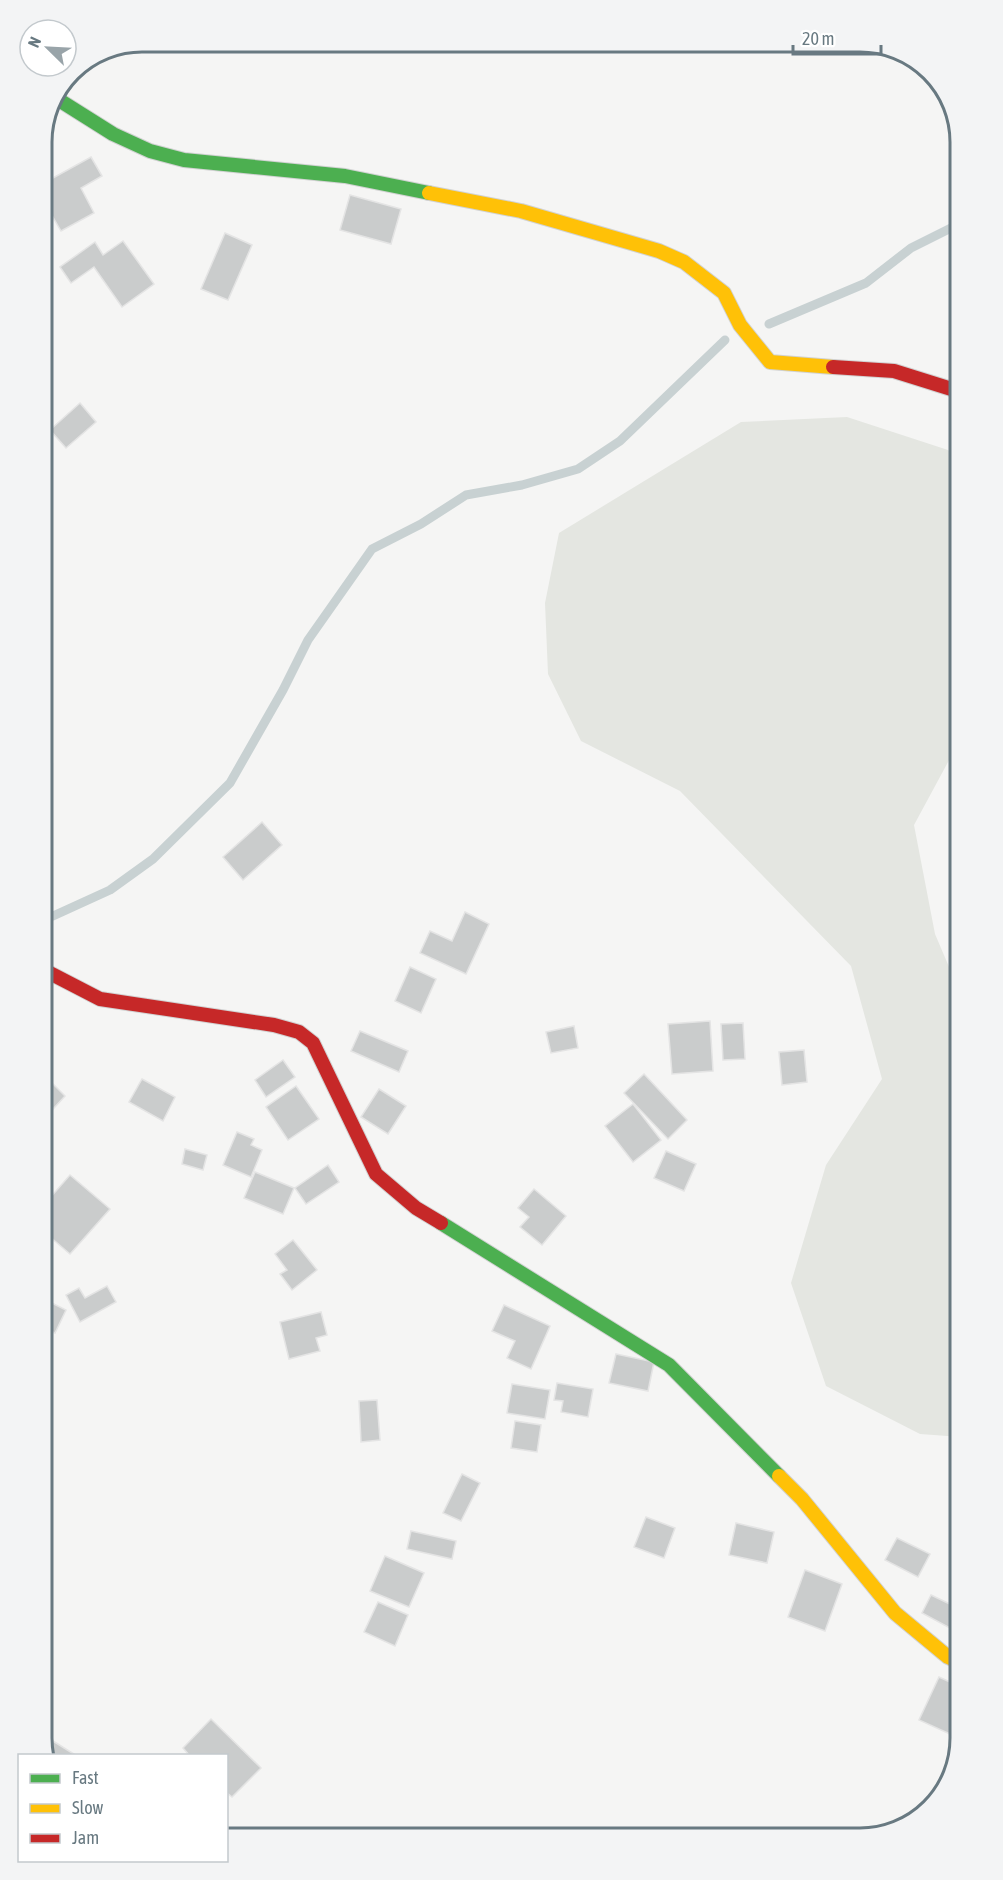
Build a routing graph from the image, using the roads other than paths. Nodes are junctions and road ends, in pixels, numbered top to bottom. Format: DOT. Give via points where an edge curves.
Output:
graph roads {
  1 [pos="62,102"];
  2 [pos="950,389"];
  3 [pos="53,975"];
  4 [pos="950,1658"];
  1 -- 2 [label="street" via="113,134 150,151 184,160 345,176 521,211 659,251 684,262 724,293 740,325 770,362 894,371"];
  3 -- 4 [label="street" via="100,999 274,1025 299,1032 313,1042 376,1174 416,1208 669,1365 802,1499 895,1613"];
}
